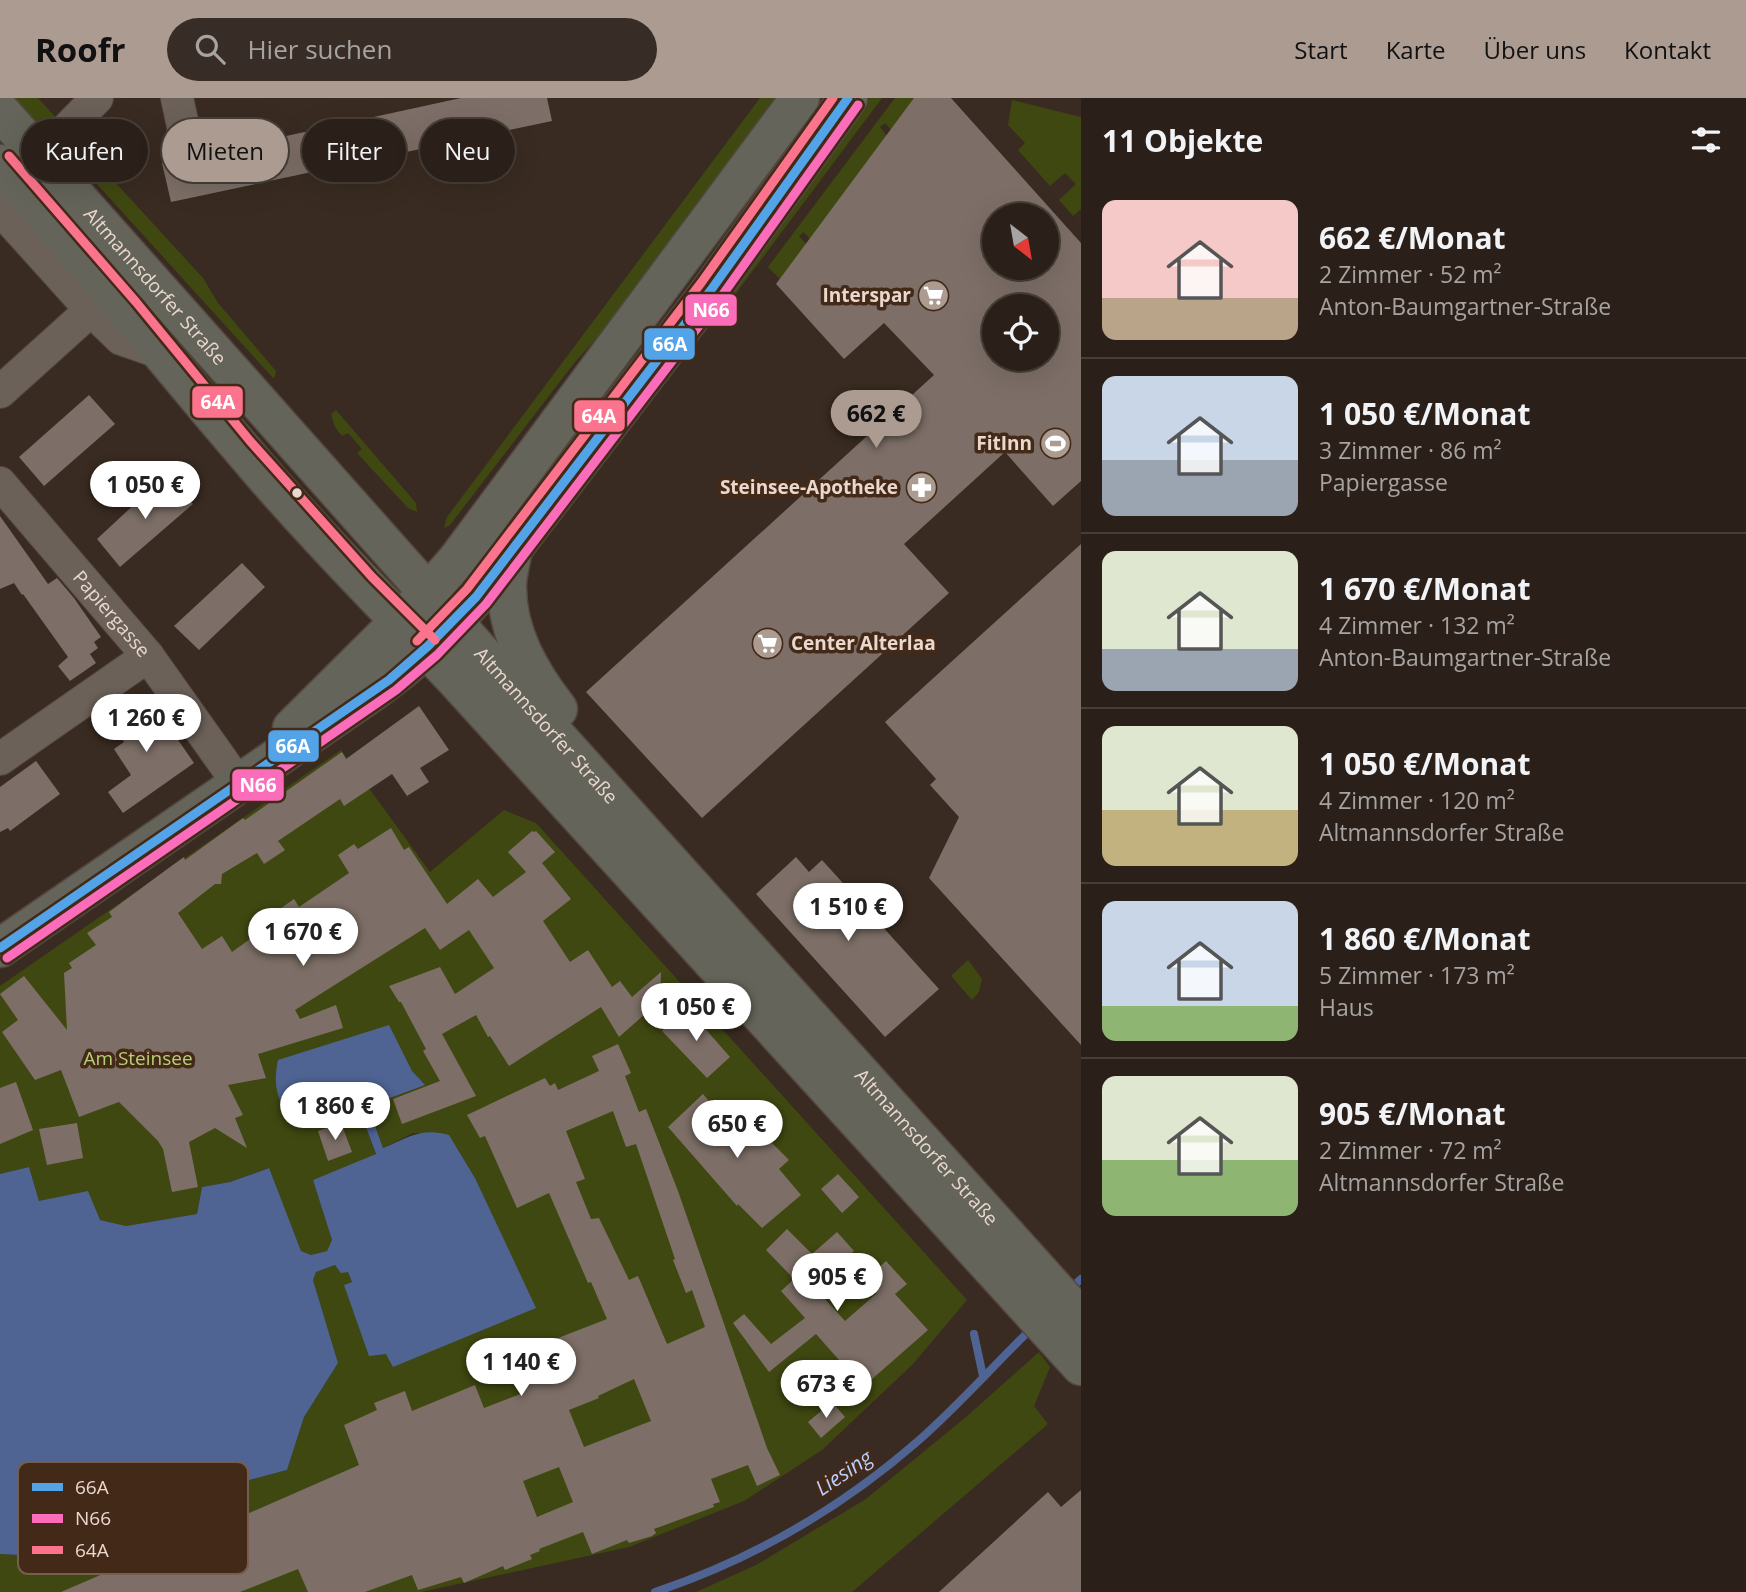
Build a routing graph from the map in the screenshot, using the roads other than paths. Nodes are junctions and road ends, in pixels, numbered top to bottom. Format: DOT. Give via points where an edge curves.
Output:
graph roads {
  1 [pos="97,98"];
  2 [pos="177,98"];
  3 [pos="800,98"];
  4 [pos="848,98"];
  5 [pos="0,111"];
  6 [pos="182,119"];
  7 [pos="14,178"];
  8 [pos="90,310"];
  9 [pos="164,354"];
  10 [pos="0,392"];
  11 [pos="0,483"];
  12 [pos="513,549"];
  13 [pos="428,593"];
  14 [pos="399,621"];
  15 [pos="455,622"];
  16 [pos="426,649"];
  17 [pos="148,656"];
  18 [pos="0,759"];
  19 [pos="245,778"];
  20 [pos="630,817"];
  21 [pos="0,948"];
  22 [pos="1012,1274"];
  23 [pos="1081,1318"];
  24 [pos="1078,1363"];
  1 -- 7 [label="street"];
  2 -- 6 [label="street"];
  3 -- 13 [label="main road"];
  4 -- 12 [label="main road" via="711,290"];
  5 -- 7 [label="main road, Altmannsdorfer Straße"];
  7 -- 8 [label="street, Altmannsdorfer Straße"];
  7 -- 9 [label="main road, Altmannsdorfer Straße"];
  7 -- 13 [label="main road, Altmannsdorfer Straße"];
  8 -- 9 [label="street, Altmannsdorfer Straße" via="121,339"];
  8 -- 10 [label="street"];
  9 -- 14 [label="main road, Altmannsdorfer Straße" via="242,449"];
  11 -- 17 [label="street, Papiergasse"];
  12 -- 15 [label="main road"];
  12 -- 20 [label="main road" via="507,585 513,632 538,684 622,789"];
  13 -- 14 [label="main road"];
  13 -- 15 [label="main road, Altmannsdorfer Straße"];
  14 -- 16 [label="main road, Altmannsdorfer Straße"];
  14 -- 19 [label="main road"];
  15 -- 16 [label="main road"];
  15 -- 20 [label="main road, Altmannsdorfer Straße"];
  16 -- 19 [label="main road" via="316,733"];
  16 -- 22 [label="main road, Altmannsdorfer Straße"];
  17 -- 18 [label="street"];
  17 -- 19 [label="street, Papiergasse"];
  19 -- 21 [label="main road"];
  20 -- 22 [label="main road, Altmannsdorfer Straße"];
  22 -- 23 [label="main road"];
  22 -- 24 [label="main road"];
}
